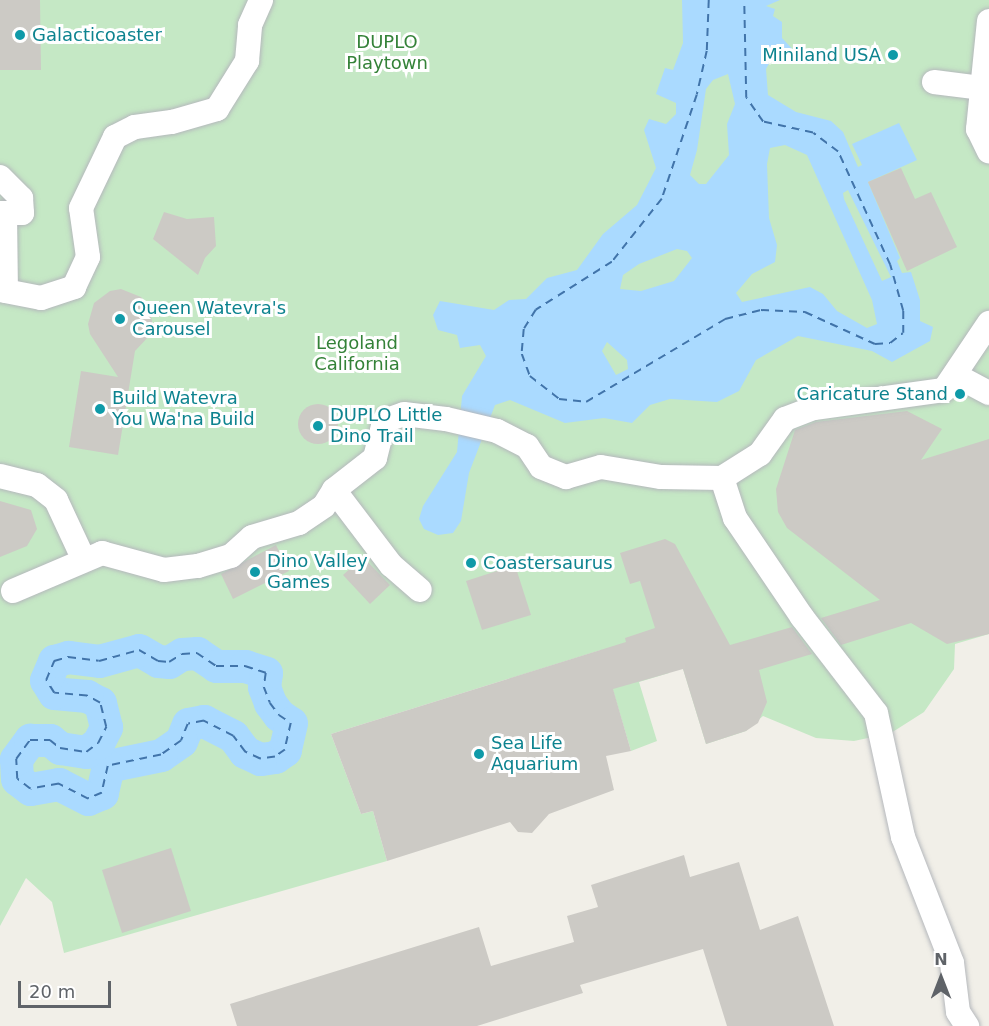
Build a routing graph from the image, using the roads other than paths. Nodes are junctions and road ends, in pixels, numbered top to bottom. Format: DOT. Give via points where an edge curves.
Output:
graph roads {
  1 [pos="261,0"];
  2 [pos="989,21"];
  3 [pos="934,82"];
  4 [pos="981,88"];
  5 [pos="989,152"];
  6 [pos="0,177"];
  7 [pos="3,213"];
  8 [pos="3,290"];
  9 [pos="989,323"];
  10 [pos="955,375"];
  11 [pos="989,393"];
  12 [pos="0,476"];
  13 [pos="722,478"];
  14 [pos="334,490"];
  15 [pos="84,560"];
  16 [pos="420,590"];
  17 [pos="13,591"];
  18 [pos="967,1026"];
  1 -- 8 [label="street" via="250,25 247,61 217,110 135,127 115,137 81,207 88,257 74,287 41,298"];
  2 -- 4 [label="street"];
  3 -- 4 [label="street"];
  4 -- 5 [label="street" via="978,129"];
  6 -- 7 [label="street" via="21,198 22,213"];
  7 -- 8 [label="street"];
  9 -- 10 [label="street"];
  10 -- 11 [label="street"];
  10 -- 13 [label="street" via="944,390 814,408 785,419 760,454"];
  12 -- 15 [label="street" via="37,485 56,500"];
  13 -- 14 [label="street" via="661,477 601,467 566,477 541,467 527,446 497,431 404,414 384,421 375,458"];
  13 -- 18 [label="street" via="735,518 802,617 876,713 903,837 952,963 958,1012"];
  14 -- 15 [label="street" via="324,506 299,524 252,537 231,556 198,566 164,570 102,552"];
  14 -- 16 [label="street" via="391,565"];
  15 -- 17 [label="street"];
}
